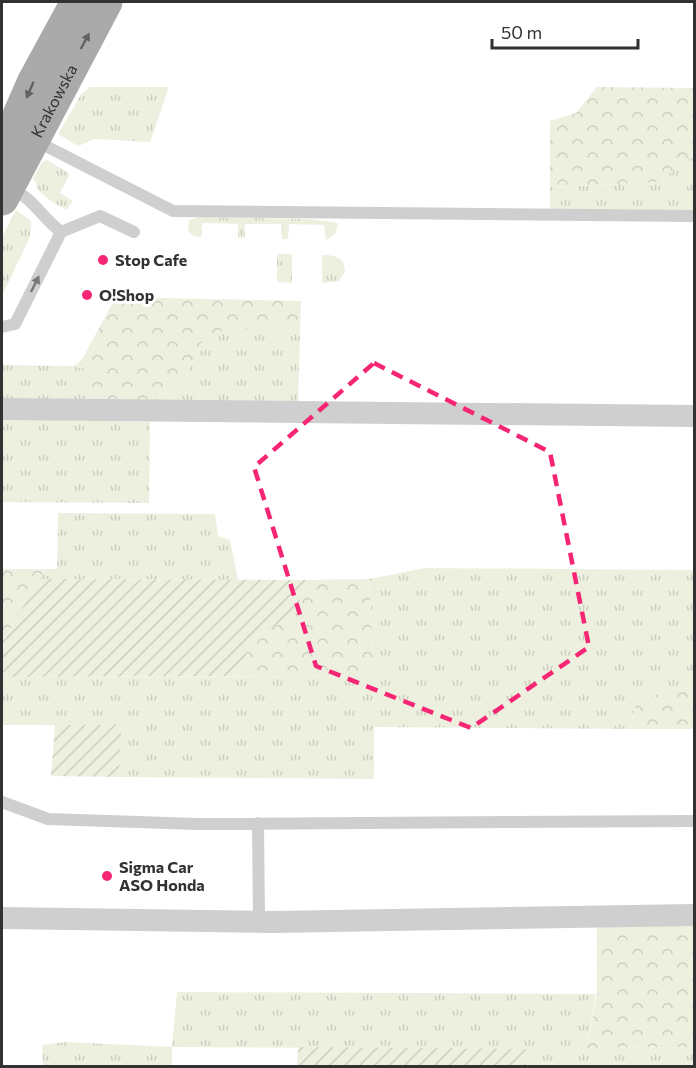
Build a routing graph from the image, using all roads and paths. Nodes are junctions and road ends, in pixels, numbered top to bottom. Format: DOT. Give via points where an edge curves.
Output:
graph roads {
  1 [pos="77,2"];
  2 [pos="106,2"];
  3 [pos="33,140"];
  4 [pos="2,154"];
  5 [pos="4,192"];
  6 [pos="694,216"];
  7 [pos="134,231"];
  8 [pos="61,232"];
  9 [pos="2,327"];
  10 [pos="2,409"];
  11 [pos="694,416"];
  12 [pos="2,802"];
  13 [pos="694,821"];
  14 [pos="258,823"];
  15 [pos="694,915"];
  16 [pos="2,918"];
  17 [pos="259,921"];
  1 -- 4 [label="main road, Krakowska, one-way" via="33,83"];
  3 -- 2 [label="main road, Krakowska, one-way"];
  3 -- 5 [label="main road, Krakowska"];
  3 -- 6 [label="lane" via="173,211"];
  5 -- 8 [label="lane" via="26,195"];
  7 -- 8 [label="lane" via="100,216"];
  9 -- 8 [label="lane, one-way" via="15,324"];
  10 -- 11 [label="street"];
  12 -- 14 [label="lane" via="48,819"];
  13 -- 14 [label="lane"];
  14 -- 17 [label="lane"];
  15 -- 17 [label="street"];
  16 -- 17 [label="street"];
}
